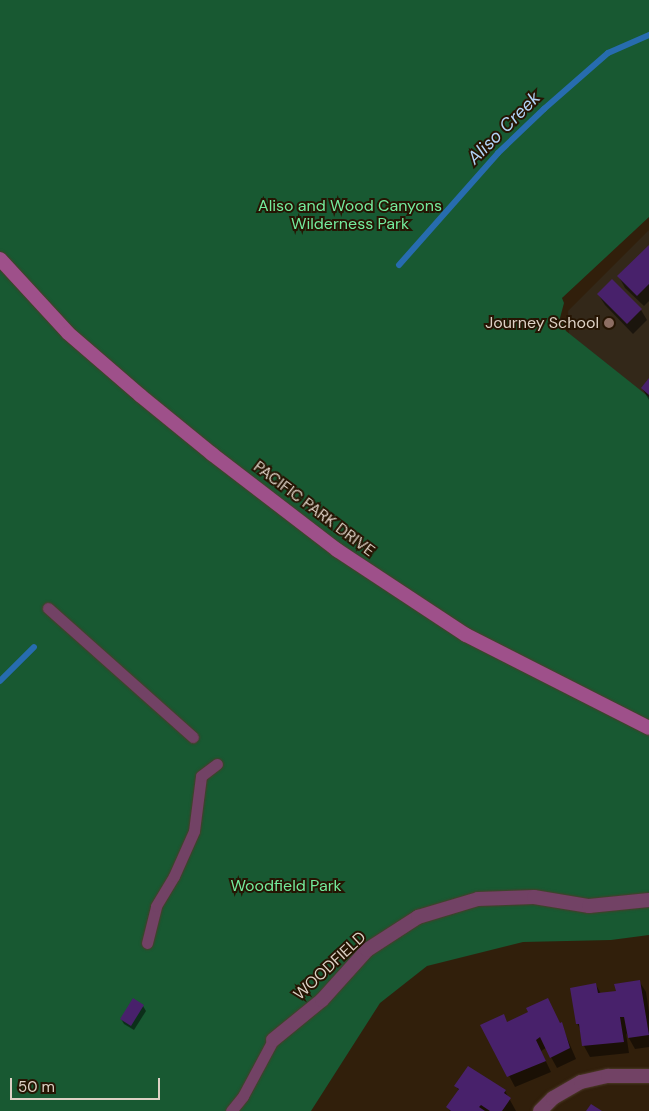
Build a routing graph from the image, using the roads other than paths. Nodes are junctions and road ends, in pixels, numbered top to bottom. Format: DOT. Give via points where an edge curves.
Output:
graph roads {
  1 [pos="0,260"];
  2 [pos="48,608"];
  3 [pos="649,728"];
  4 [pos="193,737"];
  5 [pos="217,764"];
  6 [pos="649,900"];
  7 [pos="147,943"];
  8 [pos="273,1040"];
  9 [pos="649,1076"];
  10 [pos="232,1111"];
  11 [pos="540,1111"];
  1 -- 3 [label="main road, PACIFIC PARK DRIVE" via="68,333 279,506 397,591 466,635"];
  2 -- 4 [label="lane"];
  5 -- 7 [label="lane" via="201,776 194,831 156,906"];
  6 -- 8 [label="street, WOODFIELD" via="589,906 534,897 478,899 418,918 367,950 322,1000"];
  8 -- 10 [label="lane"];
  9 -- 11 [label="street" via="608,1076 581,1082 552,1098"];
}
